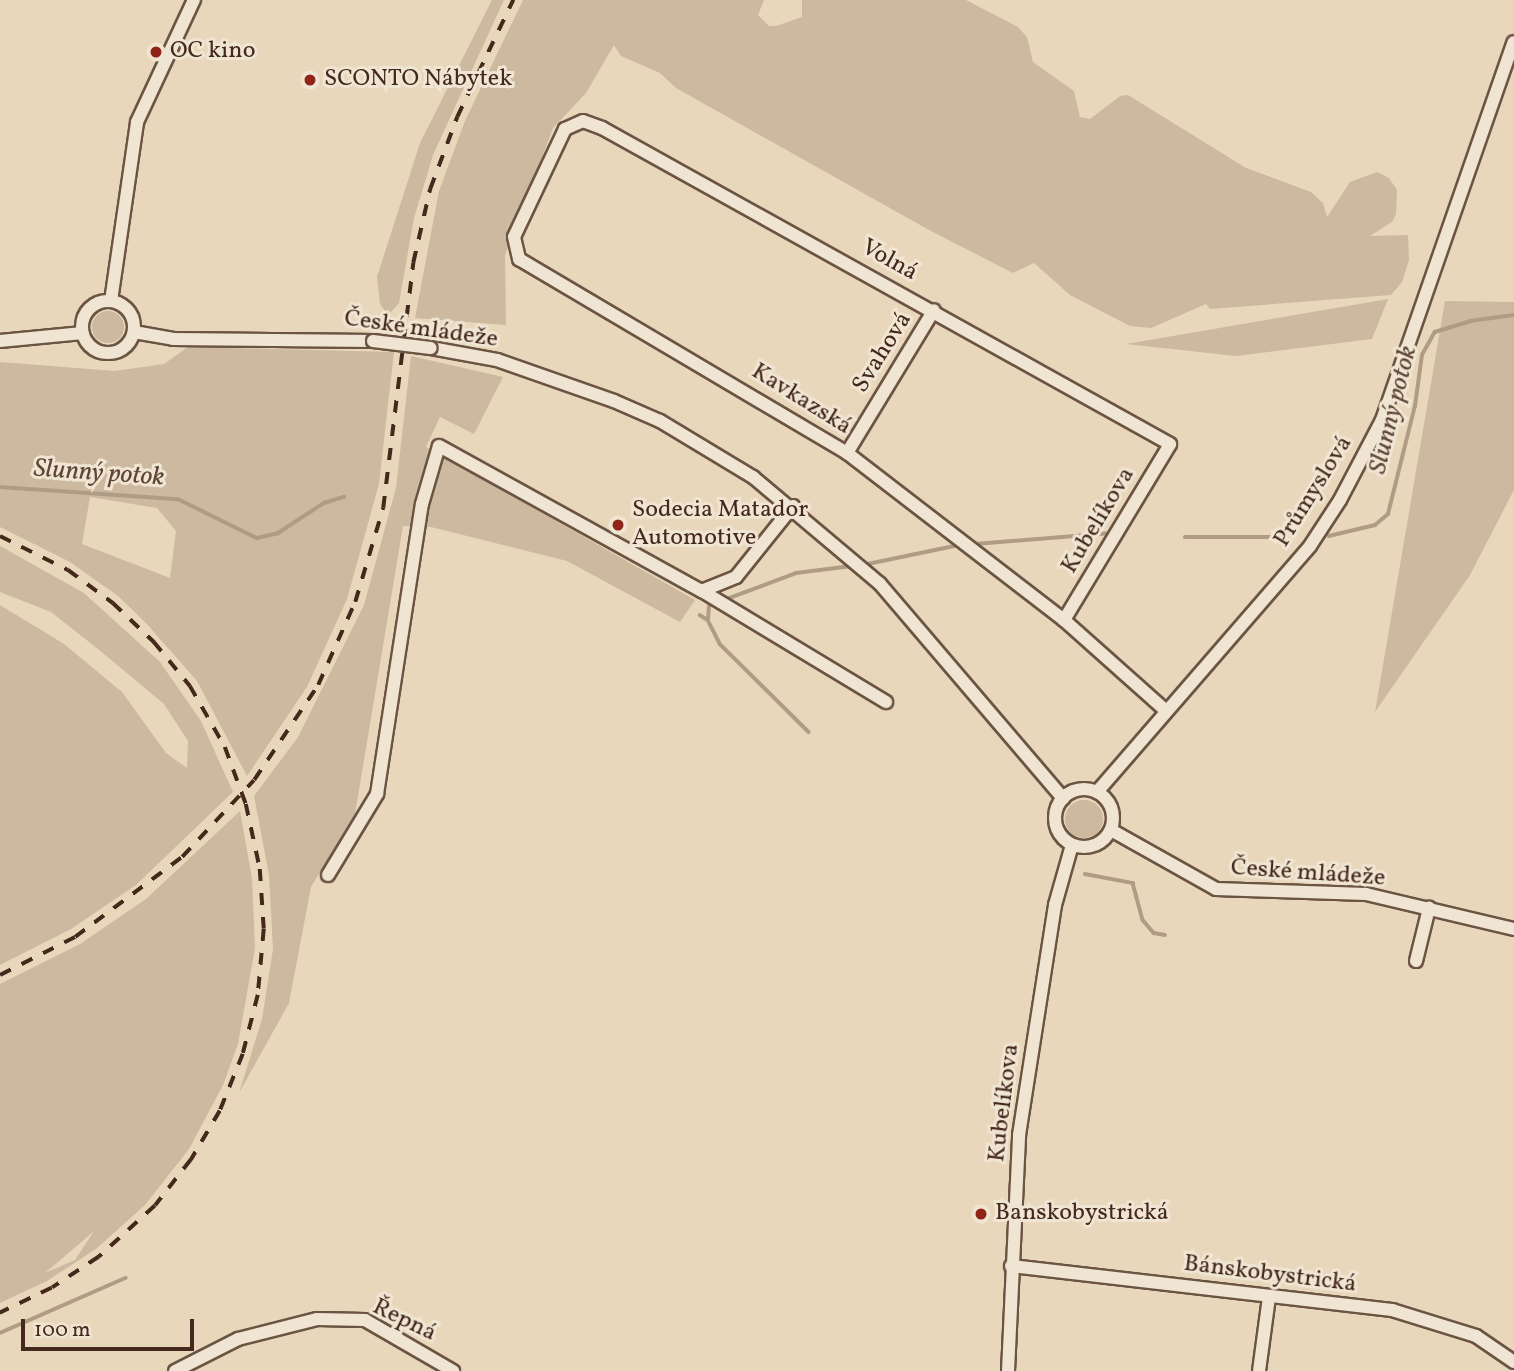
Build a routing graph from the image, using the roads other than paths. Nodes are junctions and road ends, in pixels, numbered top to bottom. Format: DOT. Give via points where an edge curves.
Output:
graph roads {
  1 [pos="194,0"];
  2 [pos="1514,41"];
  3 [pos="583,121"];
  4 [pos="111,301"];
  5 [pos="934,310"];
  6 [pos="134,332"];
  7 [pos="83,333"];
  8 [pos="0,341"];
  9 [pos="1170,444"];
  10 [pos="846,453"];
  11 [pos="793,506"];
  12 [pos="702,592"];
  13 [pos="1064,620"];
  14 [pos="886,702"];
  15 [pos="1165,710"];
  16 [pos="1097,792"];
  17 [pos="1063,798"];
  18 [pos="1111,830"];
  19 [pos="1072,845"];
  20 [pos="328,876"];
  21 [pos="1429,908"];
  22 [pos="1514,929"];
  23 [pos="1416,961"];
  24 [pos="1011,1266"];
  25 [pos="1269,1297"];
  26 [pos="1514,1362"];
  27 [pos="175,1371"];
  28 [pos="453,1371"];
  29 [pos="1008,1371"];
  30 [pos="1259,1371"];
  1 -- 4 [label="street" via="137,122"];
  2 -- 15 [label="street, Průmyslová" via="1382,420 1310,546"];
  3 -- 5 [label="street, Volná" via="754,208"];
  3 -- 10 [label="street, Kavkazská" via="565,129 539,177 514,237 519,259"];
  4 -- 6 [label="street" via="129,312"];
  4 -- 7 [label="street" via="90,308 83,318"];
  5 -- 9 [label="street, Volná"];
  5 -- 10 [label="street, Svahová"];
  6 -- 7 [label="street" via="125,347 109,353 92,348"];
  6 -- 11 [label="street, České mládeže, bridge" via="173,339 373,341 497,360 614,401 707,447"];
  7 -- 8 [label="street"];
  9 -- 13 [label="street, Kubelíkova"];
  10 -- 13 [label="street, Kavkazská"];
  11 -- 12 [label="street" via="736,577"];
  11 -- 17 [label="street, České mládeže" via="872,576"];
  12 -- 14 [label="street"];
  12 -- 20 [label="street" via="439,446 422,504 377,794"];
  13 -- 15 [label="street, Kavkazská"];
  15 -- 16 [label="street, Průmyslová"];
  16 -- 17 [label="street" via="1077,790"];
  16 -- 18 [label="street" via="1112,811"];
  17 -- 19 [label="street" via="1055,821 1060,835"];
  18 -- 19 [label="street" via="1097,845"];
  18 -- 21 [label="street, České mládeže" via="1216,889 1366,894"];
  19 -- 24 [label="street, Kubelíkova" via="1055,905 1019,1135"];
  21 -- 22 [label="street, České mládeže"];
  21 -- 23 [label="street"];
  24 -- 25 [label="street, Bánskobystrická"];
  24 -- 29 [label="street, Kubelíkova"];
  25 -- 26 [label="street, Bánskobystrická" via="1392,1310 1476,1336"];
  25 -- 30 [label="street"];
  27 -- 28 [label="street, Řepná" via="238,1339 317,1319 365,1320"];
}
